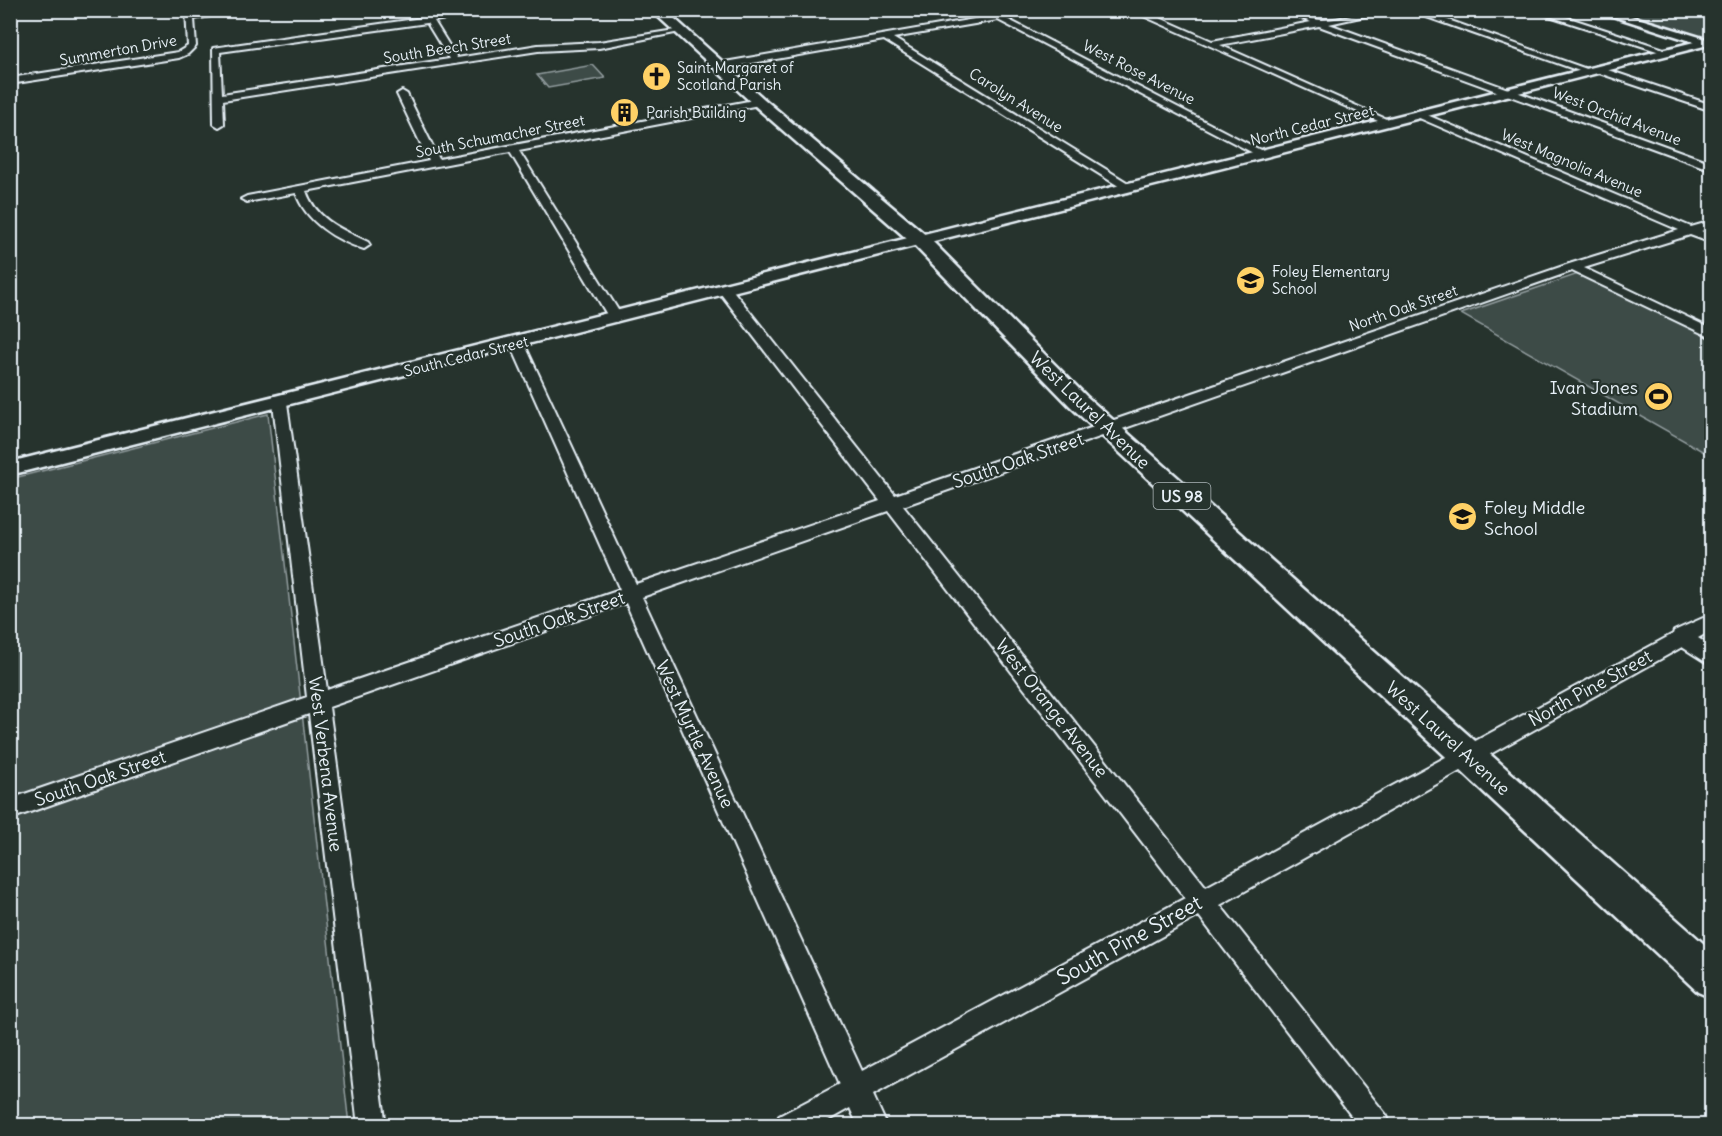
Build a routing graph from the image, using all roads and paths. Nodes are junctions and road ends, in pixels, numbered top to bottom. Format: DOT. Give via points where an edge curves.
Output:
graph roads {
  1 [pos="241,10"];
  2 [pos="498,10"];
  3 [pos="657,10"];
  4 [pos="1044,10"];
  5 [pos="1134,10"];
  6 [pos="1286,10"];
  7 [pos="1388,10"];
  8 [pos="1411,10"];
  9 [pos="1535,10"];
  10 [pos="1599,10"];
  11 [pos="190,14"];
  12 [pos="999,18"];
  13 [pos="429,20"];
  14 [pos="1322,24"];
  15 [pos="681,31"];
  16 [pos="887,38"];
  17 [pos="1710,42"];
  18 [pos="1213,45"];
  19 [pos="1669,52"];
  20 [pos="454,61"];
  21 [pos="719,66"];
  22 [pos="1595,71"];
  23 [pos="10,81"];
  24 [pos="1509,93"];
  25 [pos="402,94"];
  26 [pos="218,98"];
  27 [pos="759,102"];
  28 [pos="1712,108"];
  29 [pos="1420,115"];
  30 [pos="1390,123"];
  31 [pos="219,124"];
  32 [pos="513,149"];
  33 [pos="1263,154"];
  34 [pos="436,164"];
  35 [pos="1712,167"];
  36 [pos="1129,188"];
  37 [pos="300,189"];
  38 [pos="247,199"];
  39 [pos="1712,224"];
  40 [pos="1689,230"];
  41 [pos="1712,240"];
  42 [pos="921,241"];
  43 [pos="364,245"];
  44 [pos="1573,267"];
  45 [pos="726,291"];
  46 [pos="616,318"];
  47 [pos="1712,334"];
  48 [pos="517,343"];
  49 [pos="280,403"];
  50 [pos="1108,429"];
  51 [pos="10,469"];
  52 [pos="894,503"];
  53 [pos="631,594"];
  54 [pos="1712,621"];
  55 [pos="1681,636"];
  56 [pos="1712,658"];
  57 [pos="319,702"];
  58 [pos="1468,756"];
  59 [pos="10,809"];
  60 [pos="1202,901"];
  61 [pos="1712,978"];
  62 [pos="856,1089"];
  63 [pos="372,1125"];
  64 [pos="789,1125"];
  65 [pos="873,1125"];
  66 [pos="1377,1125"];
  1 -- 11 [label="street"];
  2 -- 13 [label="street"];
  3 -- 15 [label="main road, West Laurel Avenue / US 98"];
  4 -- 12 [label="street"];
  5 -- 18 [label="street"];
  6 -- 14 [label="street, West Orchid Avenue"];
  7 -- 14 [label="street"];
  8 -- 22 [label="street"];
  9 -- 19 [label="street"];
  10 -- 17 [label="street"];
  11 -- 23 [label="street, Summerton Drive" via="192,46 181,54"];
  12 -- 16 [label="street"];
  12 -- 33 [label="street, West Rose Avenue"];
  13 -- 20 [label="street"];
  13 -- 26 [label="street" via="216,50"];
  14 -- 18 [label="street"];
  14 -- 24 [label="street, West Orchid Avenue"];
  15 -- 20 [label="street, South Beech Street" via="600,45 546,47"];
  15 -- 21 [label="main road, West Laurel Avenue / US 98"];
  16 -- 21 [label="street"];
  16 -- 36 [label="street, Carolyn Avenue"];
  17 -- 19 [label="street, North Cedar Street"];
  18 -- 30 [label="street"];
  19 -- 22 [label="street, North Cedar Street"];
  20 -- 26 [label="street, South Beech Street"];
  21 -- 27 [label="main road, West Laurel Avenue / US 98"];
  22 -- 24 [label="street, North Cedar Street"];
  22 -- 28 [label="street"];
  24 -- 29 [label="street, North Cedar Street"];
  24 -- 35 [label="street, West Orchid Avenue"];
  25 -- 34 [label="street"];
  26 -- 31 [label="street"];
  27 -- 32 [label="street, South Schumacher Street"];
  27 -- 42 [label="main road, West Laurel Avenue / US 98"];
  29 -- 30 [label="street, North Cedar Street"];
  29 -- 40 [label="street, West Magnolia Avenue"];
  30 -- 33 [label="street, North Cedar Street"];
  32 -- 34 [label="street, South Schumacher Street"];
  32 -- 46 [label="street"];
  33 -- 36 [label="street, North Cedar Street"];
  34 -- 37 [label="street, South Schumacher Street"];
  36 -- 42 [label="street, North Cedar Street"];
  37 -- 38 [label="street, South Schumacher Street"];
  37 -- 43 [label="street" via="314,218"];
  39 -- 40 [label="street, North Oak Street"];
  40 -- 41 [label="street, West Magnolia Avenue"];
  40 -- 44 [label="street, North Oak Street"];
  42 -- 45 [label="street, South Cedar Street"];
  42 -- 50 [label="main road, West Laurel Avenue / US 98"];
  44 -- 47 [label="street"];
  44 -- 50 [label="street, North Oak Street"];
  45 -- 46 [label="street, South Cedar Street"];
  45 -- 52 [label="street, West Orange Avenue"];
  46 -- 48 [label="street, South Cedar Street"];
  48 -- 49 [label="street, South Cedar Street"];
  48 -- 53 [label="street, West Myrtle Avenue"];
  49 -- 51 [label="street, South Cedar Street"];
  49 -- 57 [label="street, West Verbena Avenue"];
  50 -- 52 [label="street, South Oak Street"];
  50 -- 58 [label="main road, West Laurel Avenue / US 98"];
  52 -- 53 [label="street, South Oak Street"];
  52 -- 60 [label="street, West Orange Avenue"];
  53 -- 57 [label="street, South Oak Street"];
  53 -- 62 [label="street, West Myrtle Avenue"];
  54 -- 55 [label="street, North Pine Street"];
  55 -- 56 [label="street"];
  55 -- 58 [label="street, North Pine Street"];
  57 -- 59 [label="street, South Oak Street"];
  57 -- 63 [label="street, West Verbena Avenue"];
  58 -- 60 [label="street, South Pine Street"];
  58 -- 61 [label="main road, West Laurel Avenue / US 98"];
  60 -- 62 [label="street, South Pine Street"];
  60 -- 66 [label="street, West Orange Avenue"];
  62 -- 64 [label="street, South Pine Street"];
  62 -- 65 [label="street, West Myrtle Avenue"];
}
